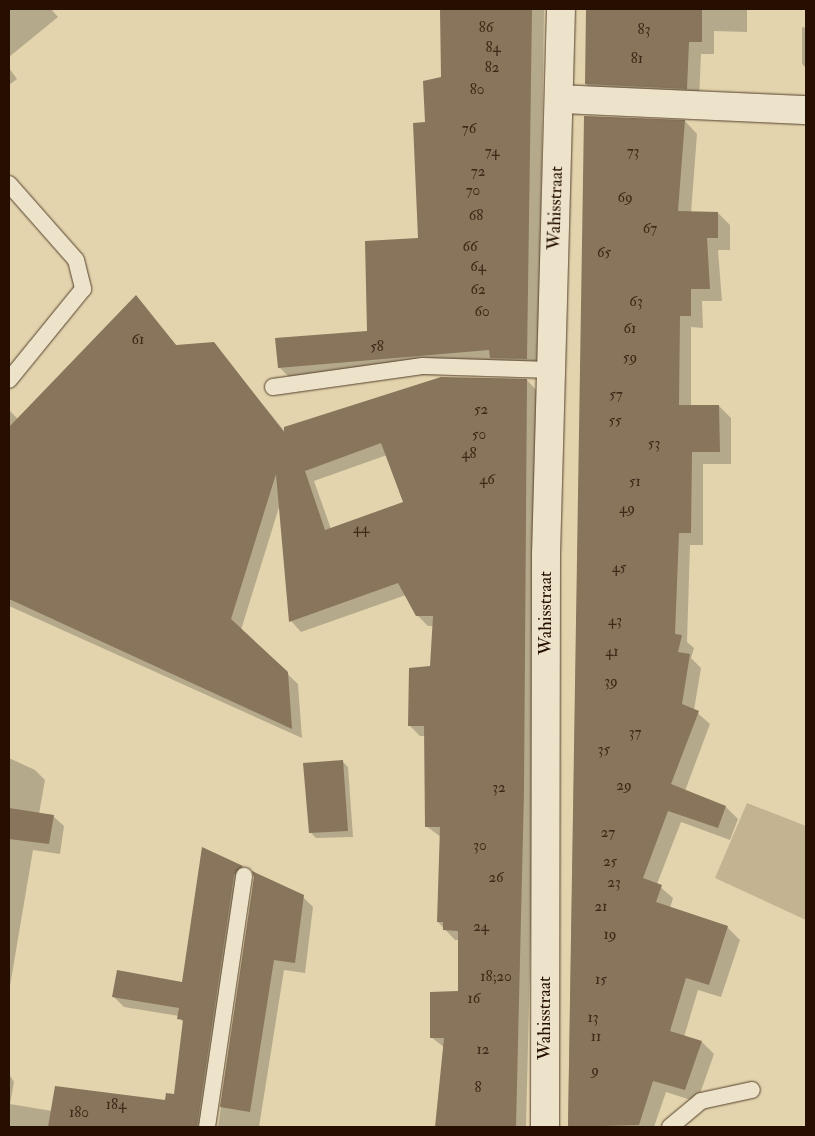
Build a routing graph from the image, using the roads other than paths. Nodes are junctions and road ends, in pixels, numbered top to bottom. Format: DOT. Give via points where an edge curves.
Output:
graph roads {
  1 [pos="561,9"];
  2 [pos="560,99"];
  3 [pos="806,110"];
  4 [pos="9,184"];
  5 [pos="551,370"];
  6 [pos="9,380"];
  7 [pos="273,387"];
  8 [pos="244,876"];
  9 [pos="752,1090"];
  10 [pos="207,1127"];
  11 [pos="545,1127"];
  12 [pos="670,1127"];
  1 -- 2 [label="street, Wahisstraat"];
  2 -- 3 [label="street"];
  2 -- 5 [label="street, Wahisstraat"];
  4 -- 6 [label="lane" via="76,260 83,290"];
  5 -- 7 [label="lane" via="423,366"];
  5 -- 11 [label="street, Wahisstraat" via="546,555"];
  8 -- 10 [label="lane"];
  9 -- 12 [label="lane" via="701,1101"];
}
